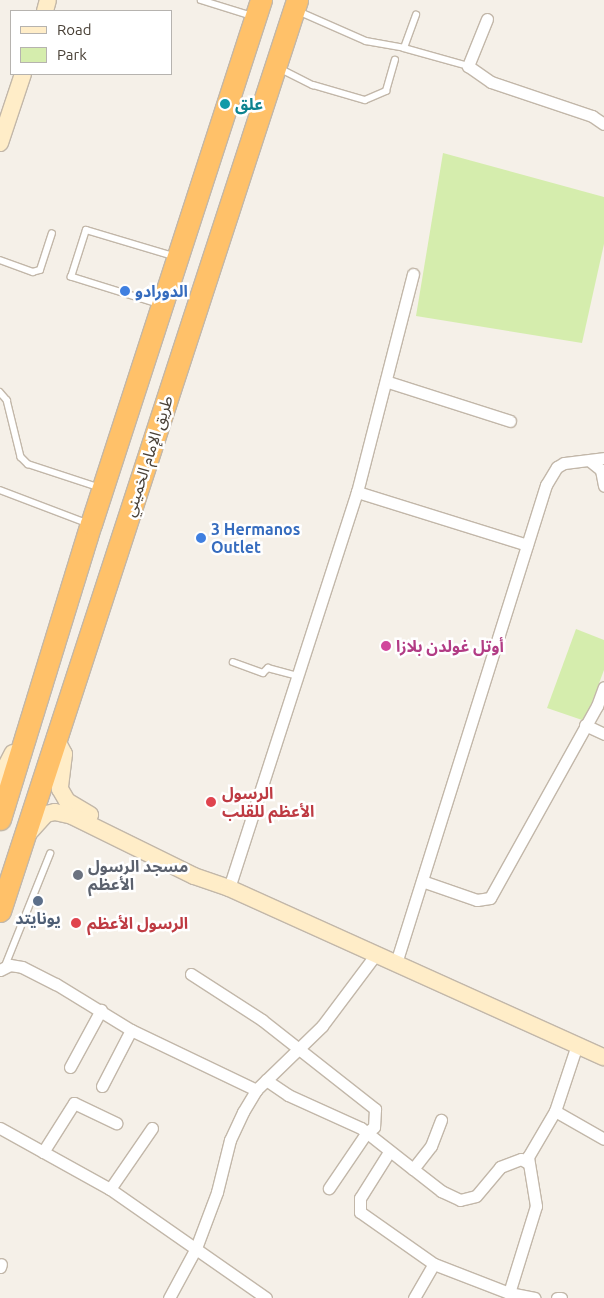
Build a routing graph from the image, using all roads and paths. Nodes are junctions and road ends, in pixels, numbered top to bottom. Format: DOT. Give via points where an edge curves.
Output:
graph roads {
  1 [pos="201,0"];
  2 [pos="296,4"];
  3 [pos="258,9"];
  4 [pos="416,15"];
  5 [pos="487,19"];
  6 [pos="404,48"];
  7 [pos="395,60"];
  8 [pos="275,66"];
  9 [pos="468,66"];
  10 [pos="24,75"];
  11 [pos="234,80"];
  12 [pos="262,104"];
  13 [pos="604,124"];
  14 [pos="0,140"];
  15 [pos="214,142"];
  16 [pos="248,154"];
  17 [pos="52,234"];
  18 [pos="178,257"];
  19 [pos="0,260"];
  20 [pos="414,274"];
  21 [pos="163,305"];
  22 [pos="388,382"];
  23 [pos="0,392"];
  24 [pos="510,421"];
  25 [pos="604,458"];
  26 [pos="590,461"];
  27 [pos="604,486"];
  28 [pos="103,488"];
  29 [pos="0,490"];
  30 [pos="357,492"];
  31 [pos="91,524"];
  32 [pos="528,545"];
  33 [pos="233,662"];
  34 [pos="298,676"];
  35 [pos="604,687"];
  36 [pos="585,725"];
  37 [pos="28,731"];
  38 [pos="604,734"];
  39 [pos="55,737"];
  40 [pos="0,778"];
  41 [pos="65,807"];
  42 [pos="0,819"];
  43 [pos="20,844"];
  44 [pos="50,854"];
  45 [pos="422,881"];
  46 [pos="228,888"];
  47 [pos="0,911"];
  48 [pos="376,954"];
  49 [pos="396,963"];
  50 [pos="3,968"];
  51 [pos="191,974"];
  52 [pos="101,1010"];
  53 [pos="131,1030"];
  54 [pos="578,1045"];
  55 [pos="298,1052"];
  56 [pos="604,1057"];
  57 [pos="70,1067"];
  58 [pos="266,1080"];
  59 [pos="102,1086"];
  60 [pos="256,1090"];
  61 [pos="555,1111"];
  62 [pos="441,1120"];
  63 [pos="116,1123"];
  64 [pos="0,1128"];
  65 [pos="152,1128"];
  66 [pos="367,1132"];
  67 [pos="604,1139"];
  68 [pos="43,1152"];
  69 [pos="389,1152"];
  70 [pos="528,1162"];
  71 [pos="412,1169"];
  72 [pos="329,1188"];
  73 [pos="110,1189"];
  74 [pos="196,1248"];
  75 [pos="434,1264"];
  76 [pos="509,1293"];
  77 [pos="169,1298"];
  78 [pos="266,1298"];
  79 [pos="414,1298"];
  80 [pos="535,1298"];
  81 [pos="557,1298"];
  82 [pos="561,1298"];
  1 -- 3 [label="lane"];
  2 -- 6 [label="lane" via="340,32"];
  2 -- 8 [label="highway, طريق الإمام الخميني"];
  3 -- 11 [label="highway, طريق الإمام الخميني"];
  4 -- 6 [label="lane"];
  5 -- 9 [label="street"];
  6 -- 9 [label="lane"];
  7 -- 8 [label="lane" via="386,91 365,100 313,85"];
  8 -- 12 [label="highway, طريق الإمام الخميني"];
  9 -- 13 [label="street" via="491,82 592,116"];
  10 -- 14 [label="street"];
  11 -- 12 [label="highway" via="244,102"];
  11 -- 15 [label="highway, طريق الإمام الخميني"];
  12 -- 16 [label="highway, طريق الإمام الخميني"];
  15 -- 16 [label="highway" via="224,135 241,136"];
  15 -- 18 [label="highway, طريق الإمام الخميني"];
  16 -- 39 [label="highway, طريق الإمام الخميني"];
  17 -- 19 [label="lane" via="40,270 33,272"];
  18 -- 21 [label="highway, طريق الإمام الخميني"];
  18 -- 21 [label="lane" via="86,230 71,277"];
  20 -- 22 [label="street"];
  21 -- 28 [label="highway, طريق الإمام الخميني"];
  22 -- 24 [label="street"];
  22 -- 30 [label="street"];
  23 -- 28 [label="lane" via="7,400 21,457 28,464"];
  25 -- 26 [label="street"];
  26 -- 27 [label="street" via="601,470"];
  26 -- 32 [label="street" via="575,461 557,467 546,485"];
  28 -- 31 [label="highway, طريق الإمام الخميني"];
  29 -- 31 [label="lane"];
  30 -- 32 [label="street"];
  30 -- 34 [label="street"];
  31 -- 37 [label="highway, طريق الإمام الخميني"];
  32 -- 45 [label="street"];
  33 -- 34 [label="lane" via="263,673 268,668"];
  34 -- 46 [label="street"];
  35 -- 36 [label="street"];
  36 -- 38 [label="street"];
  36 -- 45 [label="street" via="490,898 477,900"];
  37 -- 40 [label="street"];
  37 -- 42 [label="highway, طريق الإمام الخميني"];
  39 -- 41 [label="street" via="64,754 59,782"];
  39 -- 43 [label="highway, طريق الإمام الخميني"];
  41 -- 43 [label="street" via="40,819"];
  41 -- 46 [label="street"];
  43 -- 47 [label="highway, طريق الإمام الخميني"];
  44 -- 50 [label="lane"];
  45 -- 49 [label="street"];
  46 -- 48 [label="street"];
  48 -- 49 [label="street"];
  48 -- 55 [label="street" via="322,1026"];
  49 -- 54 [label="street"];
  50 -- 52 [label="street" via="22,967"];
  51 -- 55 [label="street" via="262,1020"];
  52 -- 53 [label="street"];
  52 -- 57 [label="street"];
  53 -- 59 [label="street"];
  53 -- 60 [label="street"];
  54 -- 56 [label="street"];
  54 -- 61 [label="street"];
  55 -- 58 [label="street"];
  55 -- 66 [label="street" via="372,1105 376,1123"];
  58 -- 60 [label="street"];
  58 -- 66 [label="street" via="288,1095"];
  60 -- 74 [label="street" via="230,1140 217,1192"];
  61 -- 67 [label="street"];
  61 -- 70 [label="street" via="530,1152"];
  62 -- 71 [label="street" via="430,1146"];
  63 -- 68 [label="street" via="84,1105 72,1104"];
  64 -- 68 [label="street"];
  65 -- 73 [label="street"];
  66 -- 69 [label="street"];
  66 -- 72 [label="street"];
  68 -- 73 [label="street"];
  69 -- 71 [label="street"];
  69 -- 75 [label="street" via="364,1189 359,1202 360,1212"];
  70 -- 71 [label="street" via="521,1159 500,1167 476,1196 460,1200 441,1191"];
  70 -- 76 [label="street" via="536,1206"];
  73 -- 74 [label="street"];
  74 -- 77 [label="street"];
  74 -- 78 [label="street"];
  75 -- 76 [label="street"];
  75 -- 79 [label="street"];
  76 -- 80 [label="street"];
  81 -- 82 [label="street"];
}
